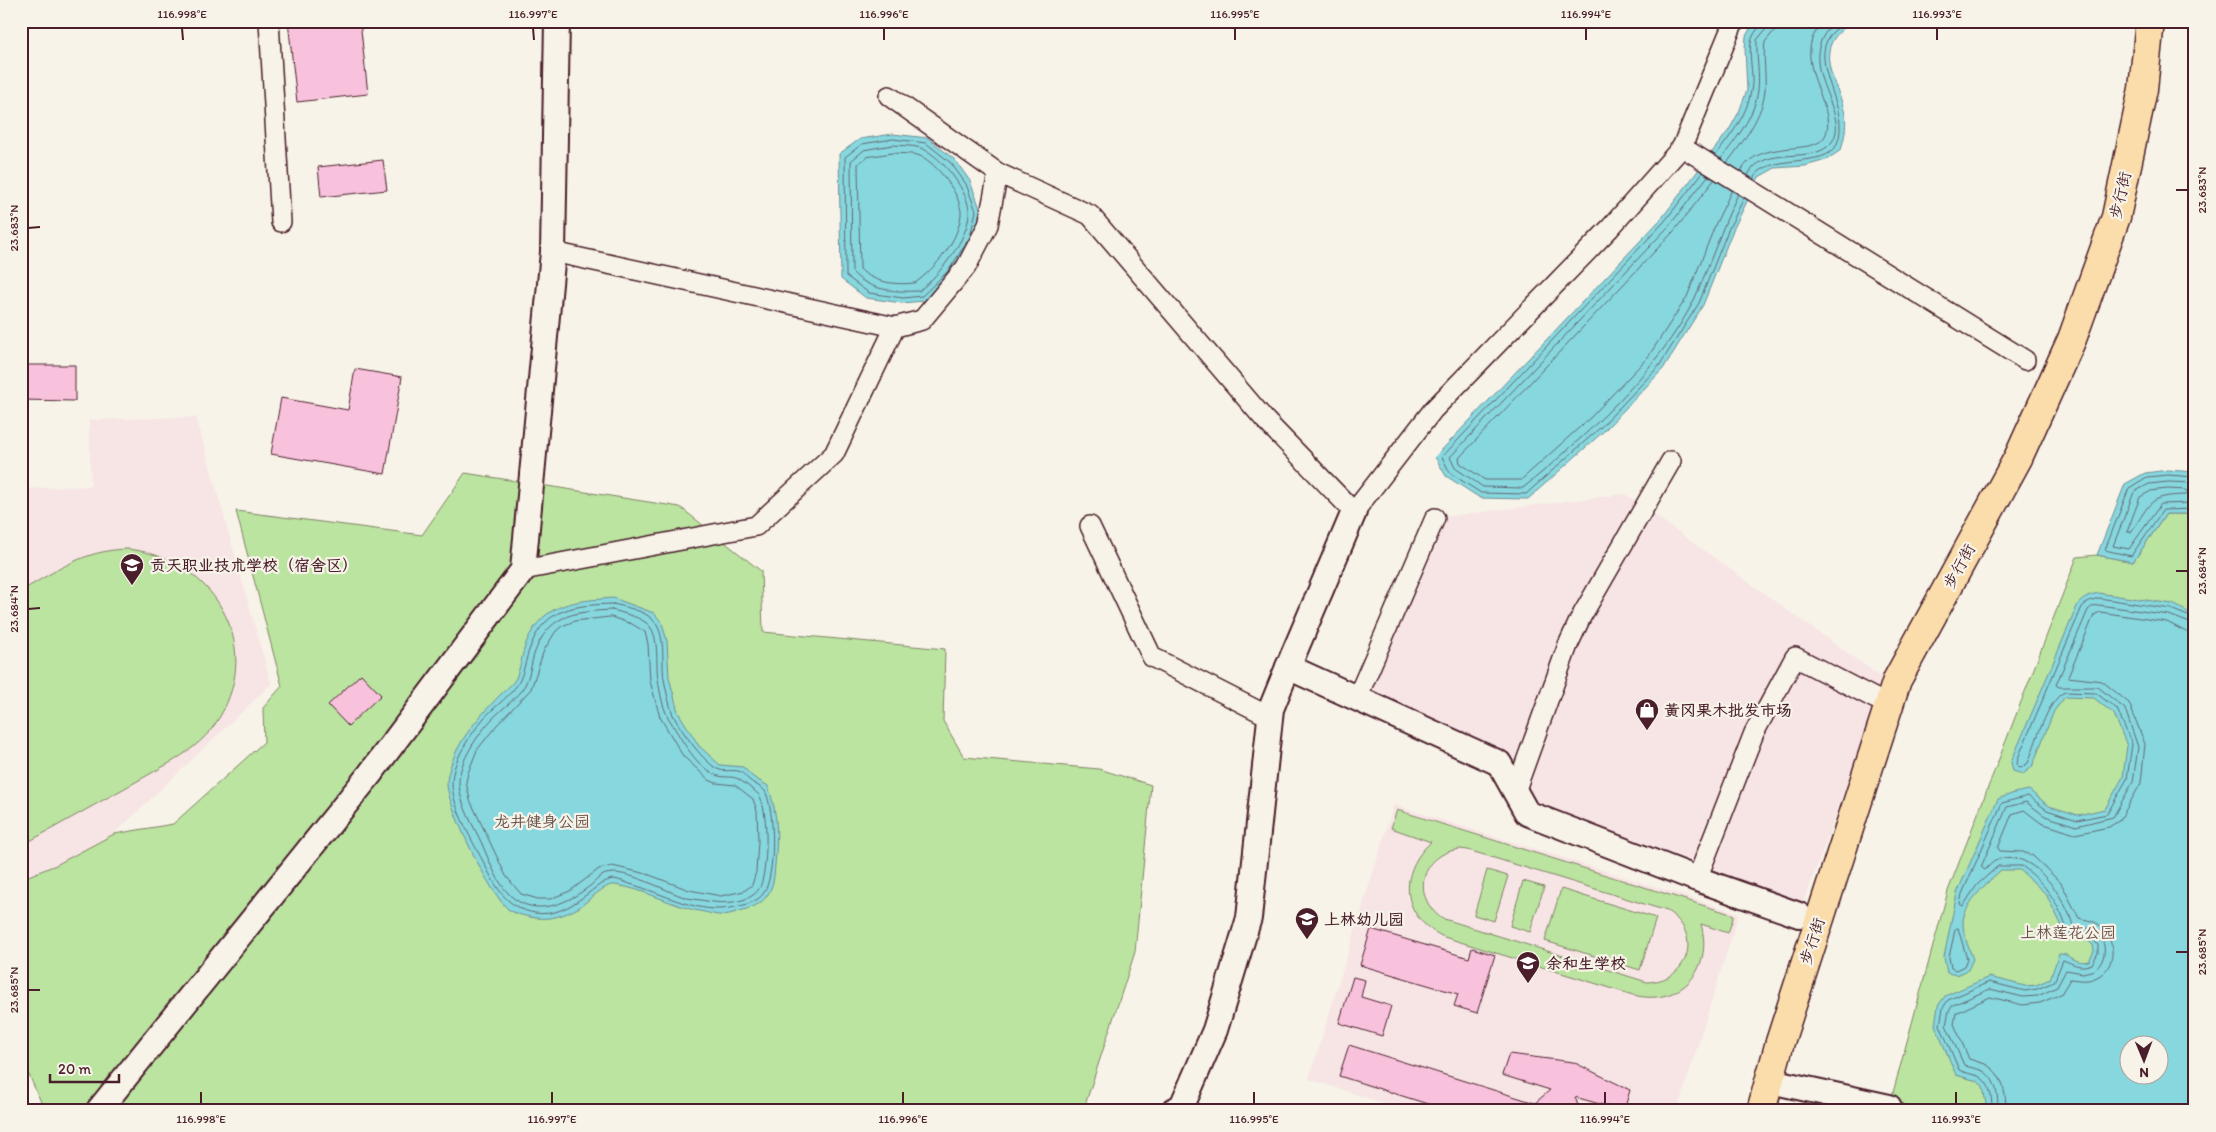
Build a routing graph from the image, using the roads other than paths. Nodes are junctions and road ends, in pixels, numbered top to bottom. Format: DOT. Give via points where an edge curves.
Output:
graph roads {
  1 [pos="269,21"];
  2 [pos="557,21"];
  3 [pos="1734,21"];
  4 [pos="2150,21"];
  5 [pos="889,96"];
  6 [pos="1682,147"];
  7 [pos="998,173"];
  8 [pos="280,222"];
  9 [pos="553,252"];
  10 [pos="895,327"];
  11 [pos="2025,360"];
  12 [pos="1671,461"];
  13 [pos="1354,512"];
  14 [pos="1435,518"];
  15 [pos="1090,526"];
  16 [pos="524,570"];
  17 [pos="1288,668"];
  18 [pos="1357,698"];
  19 [pos="1876,699"];
  20 [pos="1270,716"];
  21 [pos="1515,792"];
  22 [pos="1697,879"];
  23 [pos="1799,915"];
  24 [pos="1776,1082"];
  25 [pos="1889,1107"];
  26 [pos="98,1111"];
  27 [pos="1173,1111"];
  28 [pos="1761,1111"];
  1 -- 8 [label="street"];
  2 -- 9 [label="street"];
  3 -- 6 [label="street"];
  4 -- 28 [label="main road, 步行街" via="2143,89 2116,217 2072,339 2018,458 1896,680"];
  5 -- 7 [label="street"];
  6 -- 11 [label="street"];
  6 -- 13 [label="street" via="1610,228 1433,410"];
  7 -- 10 [label="street" via="988,225 966,267 922,320"];
  7 -- 13 [label="street" via="1090,215 1265,420"];
  9 -- 10 [label="street"];
  9 -- 16 [label="street"];
  10 -- 16 [label="street" via="834,454 756,526"];
  12 -- 21 [label="street" via="1581,617"];
  13 -- 17 [label="street"];
  14 -- 18 [label="street"];
  15 -- 20 [label="street" via="1152,657"];
  16 -- 26 [label="street" via="370,774"];
  17 -- 18 [label="street"];
  17 -- 20 [label="street"];
  18 -- 21 [label="street" via="1499,763"];
  19 -- 22 [label="street" via="1795,657 1754,733"];
  20 -- 27 [label="street" via="1249,918 1215,1030 1182,1106"];
  21 -- 22 [label="street" via="1526,813"];
  22 -- 23 [label="street"];
  24 -- 25 [label="street"];
}
